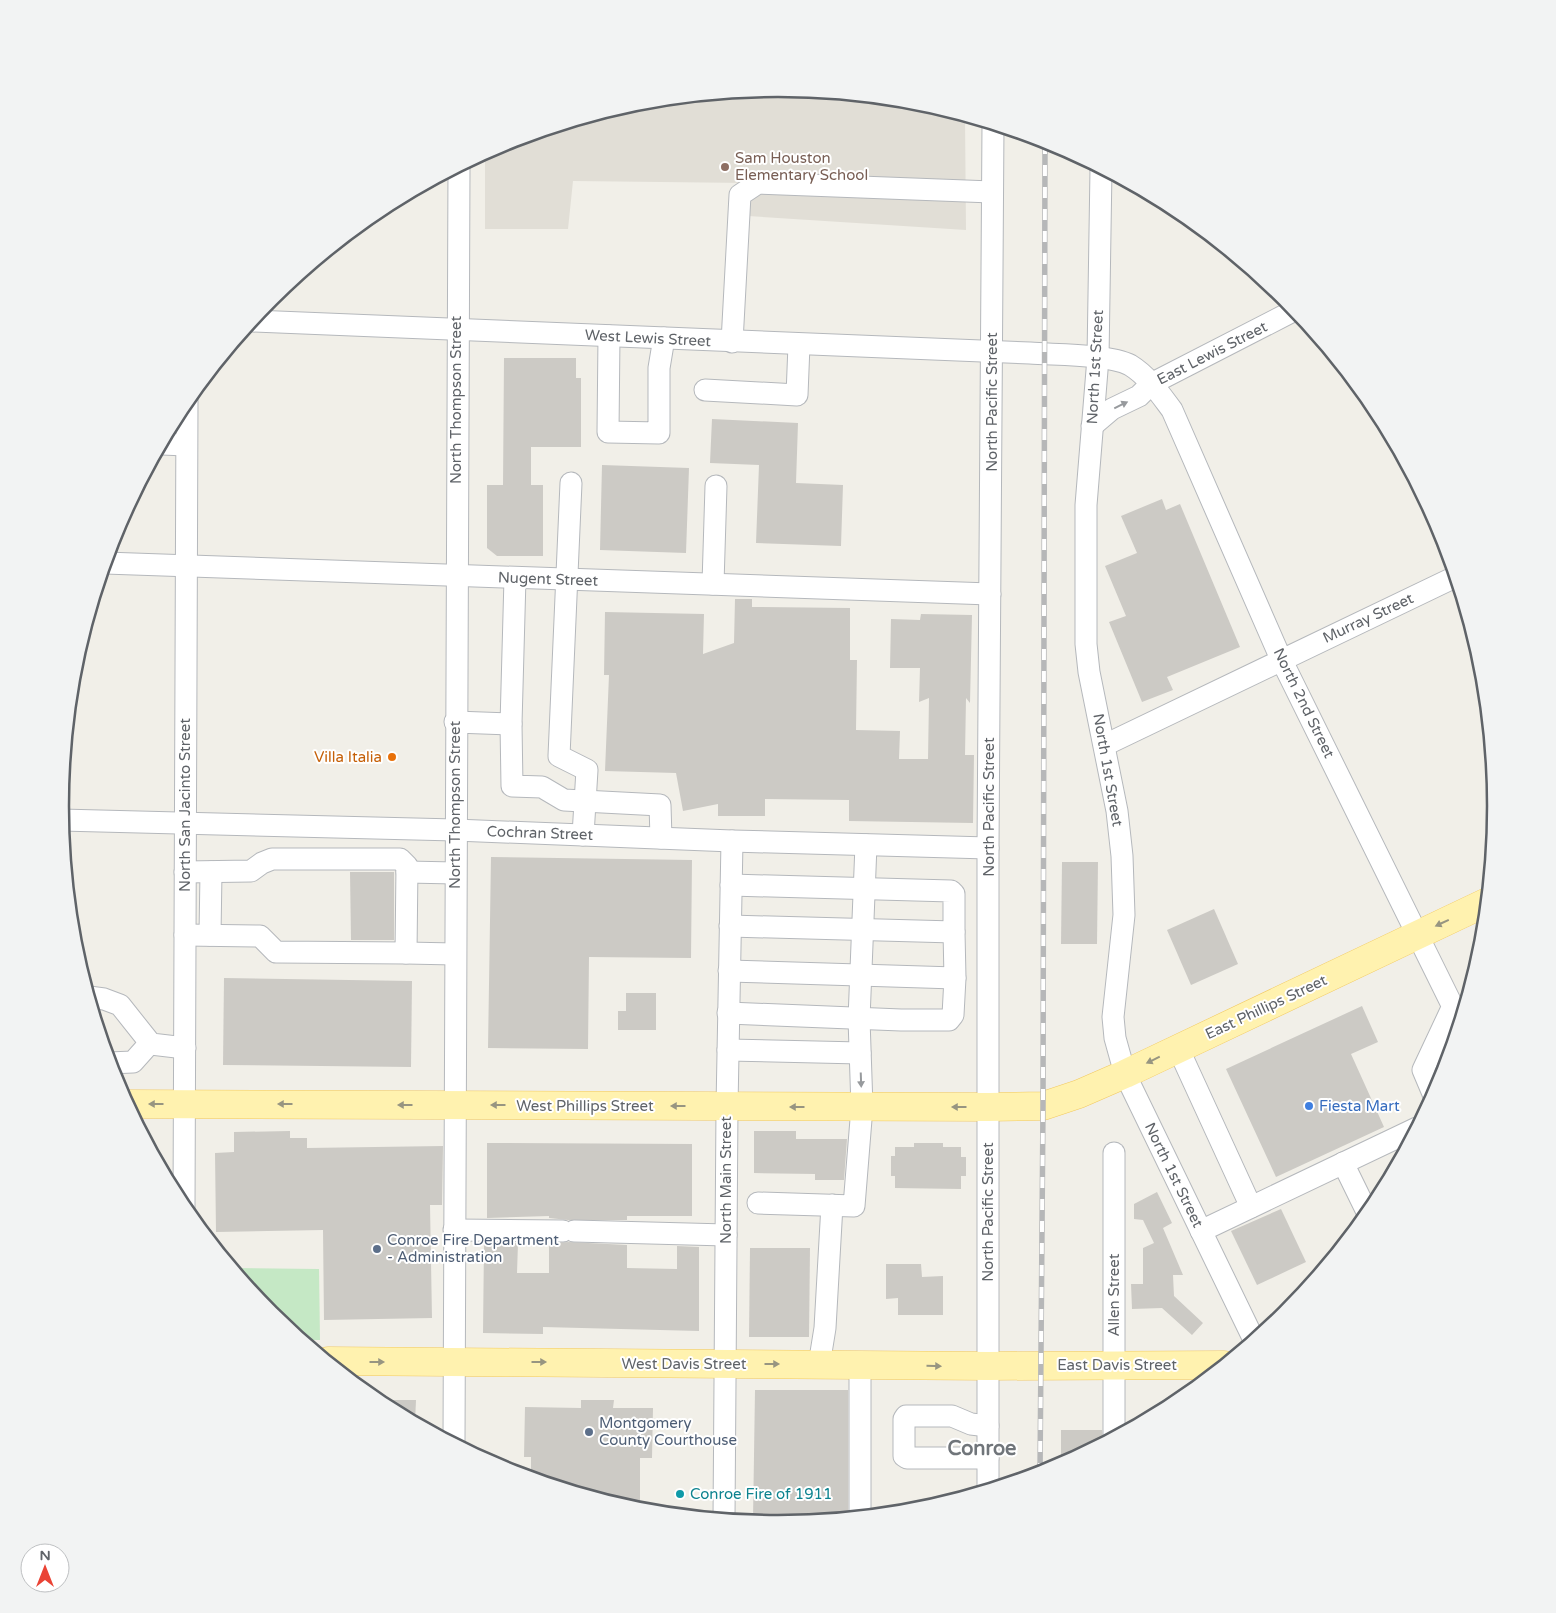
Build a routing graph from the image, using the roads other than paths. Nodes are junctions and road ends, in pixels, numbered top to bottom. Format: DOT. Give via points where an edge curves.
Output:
graph roads {
  1 [pos="993,131"];
  2 [pos="458,173"];
  3 [pos="1101,175"];
  4 [pos="992,192"];
  5 [pos="1288,314"];
  6 [pos="262,320"];
  7 [pos="457,328"];
  8 [pos="609,336"];
  9 [pos="664,338"];
  10 [pos="732,342"];
  11 [pos="799,345"];
  12 [pos="992,352"];
  13 [pos="1044,354"];
  14 [pos="1098,358"];
  15 [pos="1151,384"];
  16 [pos="705,390"];
  17 [pos="187,414"];
  18 [pos="1092,426"];
  19 [pos="169,444"];
  20 [pos="186,445"];
  21 [pos="571,483"];
  22 [pos="716,486"];
  23 [pos="112,563"];
  24 [pos="185,566"];
  25 [pos="456,577"];
  26 [pos="515,578"];
  27 [pos="1450,579"];
  28 [pos="566,580"];
  29 [pos="713,584"];
  30 [pos="990,594"];
  31 [pos="1281,658"];
  32 [pos="455,722"];
  33 [pos="511,724"];
  34 [pos="1105,745"];
  35 [pos="585,800"];
  36 [pos="69,820"];
  37 [pos="184,823"];
  38 [pos="353,827"];
  39 [pos="455,830"];
  40 [pos="583,835"];
  41 [pos="661,838"];
  42 [pos="732,841"];
  43 [pos="866,845"];
  44 [pos="988,848"];
  45 [pos="350,859"];
  46 [pos="184,872"];
  47 [pos="211,872"];
  48 [pos="407,872"];
  49 [pos="455,873"];
  50 [pos="731,885"];
  51 [pos="865,889"];
  52 [pos="1480,905"];
  53 [pos="730,926"];
  54 [pos="864,931"];
  55 [pos="954,932"];
  56 [pos="1418,934"];
  57 [pos="184,935"];
  58 [pos="210,935"];
  59 [pos="406,953"];
  60 [pos="454,954"];
  61 [pos="988,968"];
  62 [pos="729,971"];
  63 [pos="954,973"];
  64 [pos="861,976"];
  65 [pos="95,997"];
  66 [pos="728,1013"];
  67 [pos="1456,1013"];
  68 [pos="859,1019"];
  69 [pos="150,1042"];
  70 [pos="184,1048"];
  71 [pos="1178,1048"];
  72 [pos="728,1050"];
  73 [pos="860,1053"];
  74 [pos="117,1063"];
  75 [pos="1125,1074"];
  76 [pos="1429,1086"];
  77 [pos="135,1104"];
  78 [pos="184,1104"];
  79 [pos="454,1105"];
  80 [pos="1043,1106"];
  81 [pos="726,1107"];
  82 [pos="862,1107"];
  83 [pos="989,1108"];
  84 [pos="1407,1133"];
  85 [pos="1114,1152"];
  86 [pos="1343,1163"];
  87 [pos="184,1194"];
  88 [pos="758,1203"];
  89 [pos="832,1205"];
  90 [pos="1364,1206"];
  91 [pos="1251,1207"];
  92 [pos="454,1230"];
  93 [pos="1201,1231"];
  94 [pos="726,1235"];
  95 [pos="1251,1335"];
  96 [pos="337,1362"];
  97 [pos="454,1362"];
  98 [pos="724,1364"];
  99 [pos="819,1364"];
  100 [pos="1216,1364"];
  101 [pos="860,1365"];
  102 [pos="1114,1365"];
  103 [pos="988,1366"];
  104 [pos="1040,1366"];
  105 [pos="988,1426"];
  106 [pos="1114,1431"];
  107 [pos="454,1438"];
  108 [pos="988,1458"];
  109 [pos="988,1484"];
  110 [pos="860,1511"];
  111 [pos="724,1513"];
  1 -- 4 [label="street, North Pacific Street"];
  2 -- 7 [label="street, North Thompson Street"];
  3 -- 14 [label="street, North 1st Street"];
  4 -- 10 [label="street" via="758,183 740,195"];
  4 -- 12 [label="street, North Pacific Street"];
  5 -- 15 [label="street, East Lewis Street"];
  6 -- 7 [label="street, West Lewis Street"];
  7 -- 8 [label="street, West Lewis Street"];
  7 -- 25 [label="street, North Thompson Street"];
  8 -- 9 [label="street, West Lewis Street"];
  8 -- 9 [label="street" via="608,432 659,433 659,368"];
  9 -- 10 [label="street, West Lewis Street"];
  10 -- 11 [label="street, West Lewis Street"];
  11 -- 12 [label="street, West Lewis Street"];
  11 -- 16 [label="street" via="797,395"];
  12 -- 13 [label="street, West Lewis Street"];
  12 -- 30 [label="street, North Pacific Street"];
  13 -- 14 [label="street, East Lewis Street"];
  14 -- 15 [label="street, East Lewis Street" via="1128,364"];
  14 -- 18 [label="street, North 1st Street"];
  18 -- 15 [label="street, one-way" via="1112,409 1139,396"];
  15 -- 31 [label="street, North 2nd Street" via="1172,410"];
  17 -- 20 [label="street, North San Jacinto Street"];
  18 -- 34 [label="street, North 1st Street" via="1086,505 1086,644"];
  19 -- 20 [label="street"];
  20 -- 24 [label="street, North San Jacinto Street"];
  21 -- 28 [label="street"];
  22 -- 29 [label="street"];
  23 -- 24 [label="street, Nugent Street"];
  24 -- 25 [label="street, Nugent Street"];
  24 -- 37 [label="street, North San Jacinto Street"];
  25 -- 26 [label="street, Nugent Street"];
  25 -- 32 [label="street, North Thompson Street"];
  26 -- 28 [label="street, Nugent Street"];
  26 -- 33 [label="street"];
  27 -- 31 [label="street, Murray Street"];
  28 -- 29 [label="street, Nugent Street"];
  28 -- 35 [label="street" via="559,756 588,770"];
  29 -- 30 [label="street, Nugent Street"];
  30 -- 44 [label="street, North Pacific Street"];
  31 -- 34 [label="street, Murray Street"];
  31 -- 56 [label="street, North 2nd Street"];
  32 -- 33 [label="street"];
  32 -- 39 [label="street, North Thompson Street"];
  33 -- 35 [label="street" via="512,786 542,787 564,800"];
  34 -- 75 [label="street, North 1st Street" via="1122,856 1124,915 1114,1038"];
  35 -- 40 [label="street"];
  35 -- 41 [label="street" via="660,805"];
  36 -- 37 [label="street, Cochran Street"];
  37 -- 38 [label="street, Cochran Street"];
  37 -- 46 [label="street, North San Jacinto Street"];
  38 -- 39 [label="street, Cochran Street"];
  38 -- 45 [label="street"];
  39 -- 40 [label="street, Cochran Street"];
  39 -- 49 [label="street, North Thompson Street"];
  40 -- 41 [label="street, Cochran Street"];
  41 -- 42 [label="street, Cochran Street"];
  42 -- 43 [label="street, Cochran Street"];
  42 -- 50 [label="street, North Main Street"];
  43 -- 44 [label="street, Cochran Street"];
  43 -- 51 [label="street"];
  44 -- 61 [label="street, North Pacific Street"];
  45 -- 47 [label="street" via="272,860 251,872"];
  45 -- 48 [label="street" via="400,859 407,866"];
  46 -- 47 [label="street"];
  46 -- 57 [label="street, North San Jacinto Street"];
  47 -- 58 [label="street"];
  48 -- 49 [label="street"];
  48 -- 59 [label="street"];
  49 -- 60 [label="street, North Thompson Street"];
  50 -- 51 [label="street"];
  50 -- 53 [label="street, North Main Street"];
  51 -- 54 [label="street"];
  51 -- 55 [label="street" via="951,891 954,894"];
  52 -- 56 [label="main road, East Phillips Street, one-way"];
  53 -- 54 [label="street"];
  53 -- 62 [label="street, North Main Street"];
  54 -- 55 [label="street"];
  54 -- 64 [label="street"];
  55 -- 63 [label="street"];
  56 -- 67 [label="street, North 2nd Street"];
  56 -- 71 [label="main road, East Phillips Street"];
  57 -- 58 [label="street"];
  57 -- 70 [label="street, North San Jacinto Street"];
  58 -- 59 [label="street" via="260,936 276,952"];
  59 -- 60 [label="street"];
  60 -- 79 [label="street, North Thompson Street"];
  61 -- 63 [label="street"];
  61 -- 83 [label="street, North Pacific Street"];
  62 -- 64 [label="street"];
  62 -- 66 [label="street, North Main Street"];
  63 -- 64 [label="street"];
  63 -- 68 [label="street" via="953,1015 949,1020"];
  64 -- 68 [label="street"];
  65 -- 69 [label="street" via="120,1005"];
  66 -- 68 [label="street"];
  66 -- 72 [label="street, North Main Street"];
  67 -- 76 [label="street" via="1422,1070"];
  68 -- 73 [label="street"];
  69 -- 70 [label="street" via="160,1047"];
  69 -- 74 [label="street" via="132,1062"];
  70 -- 78 [label="street, North San Jacinto Street"];
  71 -- 75 [label="main road, East Phillips Street, one-way"];
  71 -- 91 [label="street"];
  72 -- 73 [label="street"];
  72 -- 81 [label="street, North Main Street"];
  73 -- 82 [label="street, one-way"];
  75 -- 80 [label="main road, East Phillips Street"];
  75 -- 93 [label="street, North 1st Street"];
  78 -- 77 [label="main road, West Phillips Street, one-way"];
  79 -- 78 [label="main road, West Phillips Street, one-way"];
  78 -- 87 [label="street, North San Jacinto Street"];
  81 -- 79 [label="main road, West Phillips Street, one-way"];
  79 -- 92 [label="street, North Thompson Street"];
  80 -- 83 [label="main road, West Phillips Street"];
  82 -- 81 [label="main road, West Phillips Street, one-way"];
  81 -- 94 [label="street, North Main Street"];
  83 -- 82 [label="main road, West Phillips Street, one-way"];
  82 -- 89 [label="street" via="854,1206"];
  83 -- 103 [label="street, North Pacific Street"];
  84 -- 86 [label="street"];
  85 -- 102 [label="street, Allen Street"];
  86 -- 90 [label="street"];
  86 -- 91 [label="street"];
  88 -- 89 [label="street"];
  89 -- 99 [label="street" via="825,1328"];
  91 -- 93 [label="street"];
  92 -- 94 [label="street"];
  92 -- 97 [label="street, North Thompson Street"];
  93 -- 95 [label="street, North 1st Street"];
  94 -- 98 [label="street, North Main Street"];
  96 -- 97 [label="main road, West Davis Street, one-way"];
  97 -- 98 [label="main road, West Davis Street, one-way"];
  97 -- 107 [label="street, North Thompson Street"];
  98 -- 99 [label="main road, West Davis Street, one-way"];
  98 -- 111 [label="street, North Main Street"];
  99 -- 101 [label="main road, West Davis Street"];
  100 -- 102 [label="main road, East Davis Street"];
  101 -- 103 [label="main road, West Davis Street, one-way"];
  101 -- 110 [label="street"];
  102 -- 104 [label="main road, East Davis Street"];
  102 -- 106 [label="street, Allen Street"];
  103 -- 104 [label="main road, West Davis Street"];
  103 -- 105 [label="street, North Pacific Street"];
  105 -- 108 [label="street, North Pacific Street"];
  105 -- 108 [label="street" via="971,1424 952,1416 906,1416 904,1419 904,1456 907,1458"];
  108 -- 109 [label="street, North Pacific Street"];
}
